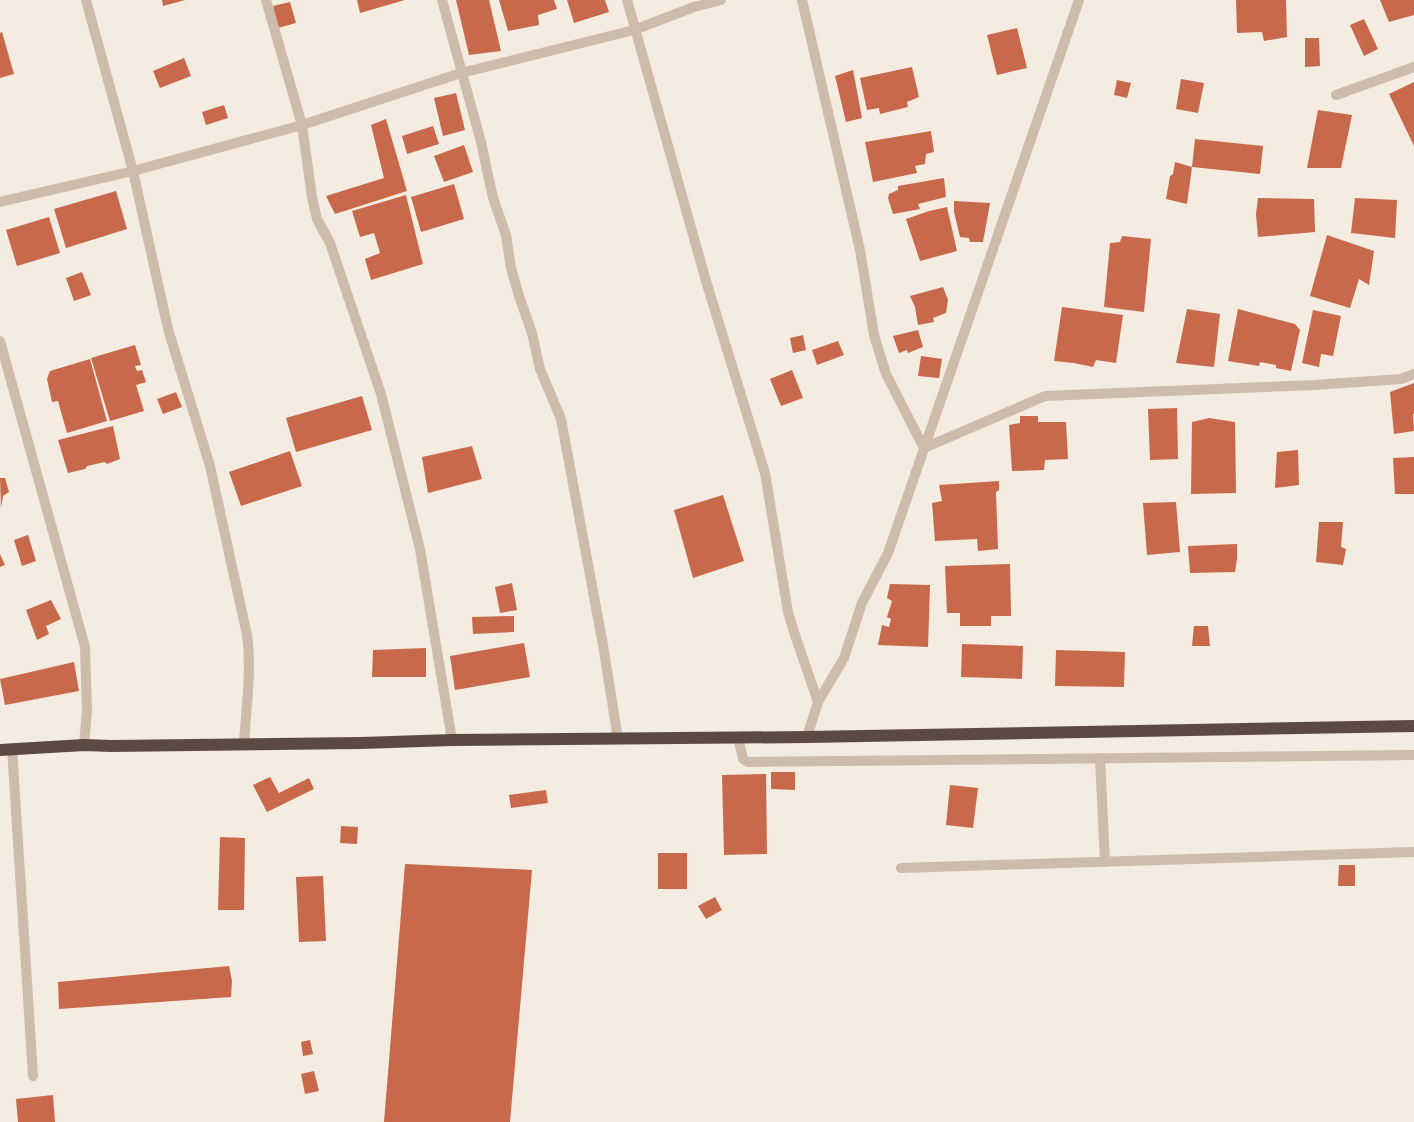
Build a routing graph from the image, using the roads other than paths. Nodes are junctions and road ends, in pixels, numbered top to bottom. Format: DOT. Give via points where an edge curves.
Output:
graph roads {
  1 [pos="86,0"];
  2 [pos="266,0"];
  3 [pos="442,0"];
  4 [pos="627,0"];
  5 [pos="721,0"];
  6 [pos="802,0"];
  7 [pos="1079,0"];
  8 [pos="634,30"];
  9 [pos="1414,67"];
  10 [pos="461,73"];
  11 [pos="1336,95"];
  12 [pos="302,125"];
  13 [pos="133,171"];
  14 [pos="0,202"];
  15 [pos="0,341"];
  16 [pos="1414,374"];
  17 [pos="924,448"];
  18 [pos="818,702"];
  19 [pos="1414,726"];
  20 [pos="738,737"];
  21 [pos="807,737"];
  22 [pos="618,739"];
  23 [pos="452,740"];
  24 [pos="244,744"];
  25 [pos="84,745"];
  26 [pos="6,749"];
  27 [pos="1414,755"];
  28 [pos="1100,758"];
  29 [pos="1414,852"];
  30 [pos="1105,862"];
  31 [pos="902,868"];
  32 [pos="33,1076"];
  1 -- 13 [label="street"];
  2 -- 12 [label="street"];
  3 -- 10 [label="street"];
  4 -- 8 [label="street"];
  5 -- 8 [label="street" via="694,7"];
  6 -- 17 [label="street" via="860,250 874,335 886,374"];
  7 -- 17 [label="street"];
  8 -- 10 [label="street"];
  8 -- 18 [label="street" via="764,473 788,612"];
  9 -- 11 [label="street"];
  10 -- 12 [label="street"];
  10 -- 22 [label="street" via="540,369 561,419"];
  12 -- 13 [label="street"];
  12 -- 23 [label="street" via="317,219 330,243 381,394 418,541"];
  13 -- 14 [label="street"];
  13 -- 24 [label="street" via="168,329 210,466 250,654"];
  15 -- 25 [label="street" via="85,647 87,710"];
  16 -- 17 [label="street" via="1402,379 1315,385 1045,396"];
  17 -- 18 [label="street" via="888,553 862,603 844,658"];
  18 -- 21 [label="street"];
  19 -- 21 [label="highway"];
  20 -- 21 [label="highway"];
  20 -- 22 [label="highway"];
  20 -- 28 [label="street" via="744,759 748,762"];
  22 -- 23 [label="highway"];
  23 -- 24 [label="highway"];
  24 -- 25 [label="highway"];
  25 -- 26 [label="highway"];
  26 -- 32 [label="street"];
  27 -- 28 [label="street"];
  28 -- 30 [label="street"];
  29 -- 30 [label="street"];
  30 -- 31 [label="street"];
}
